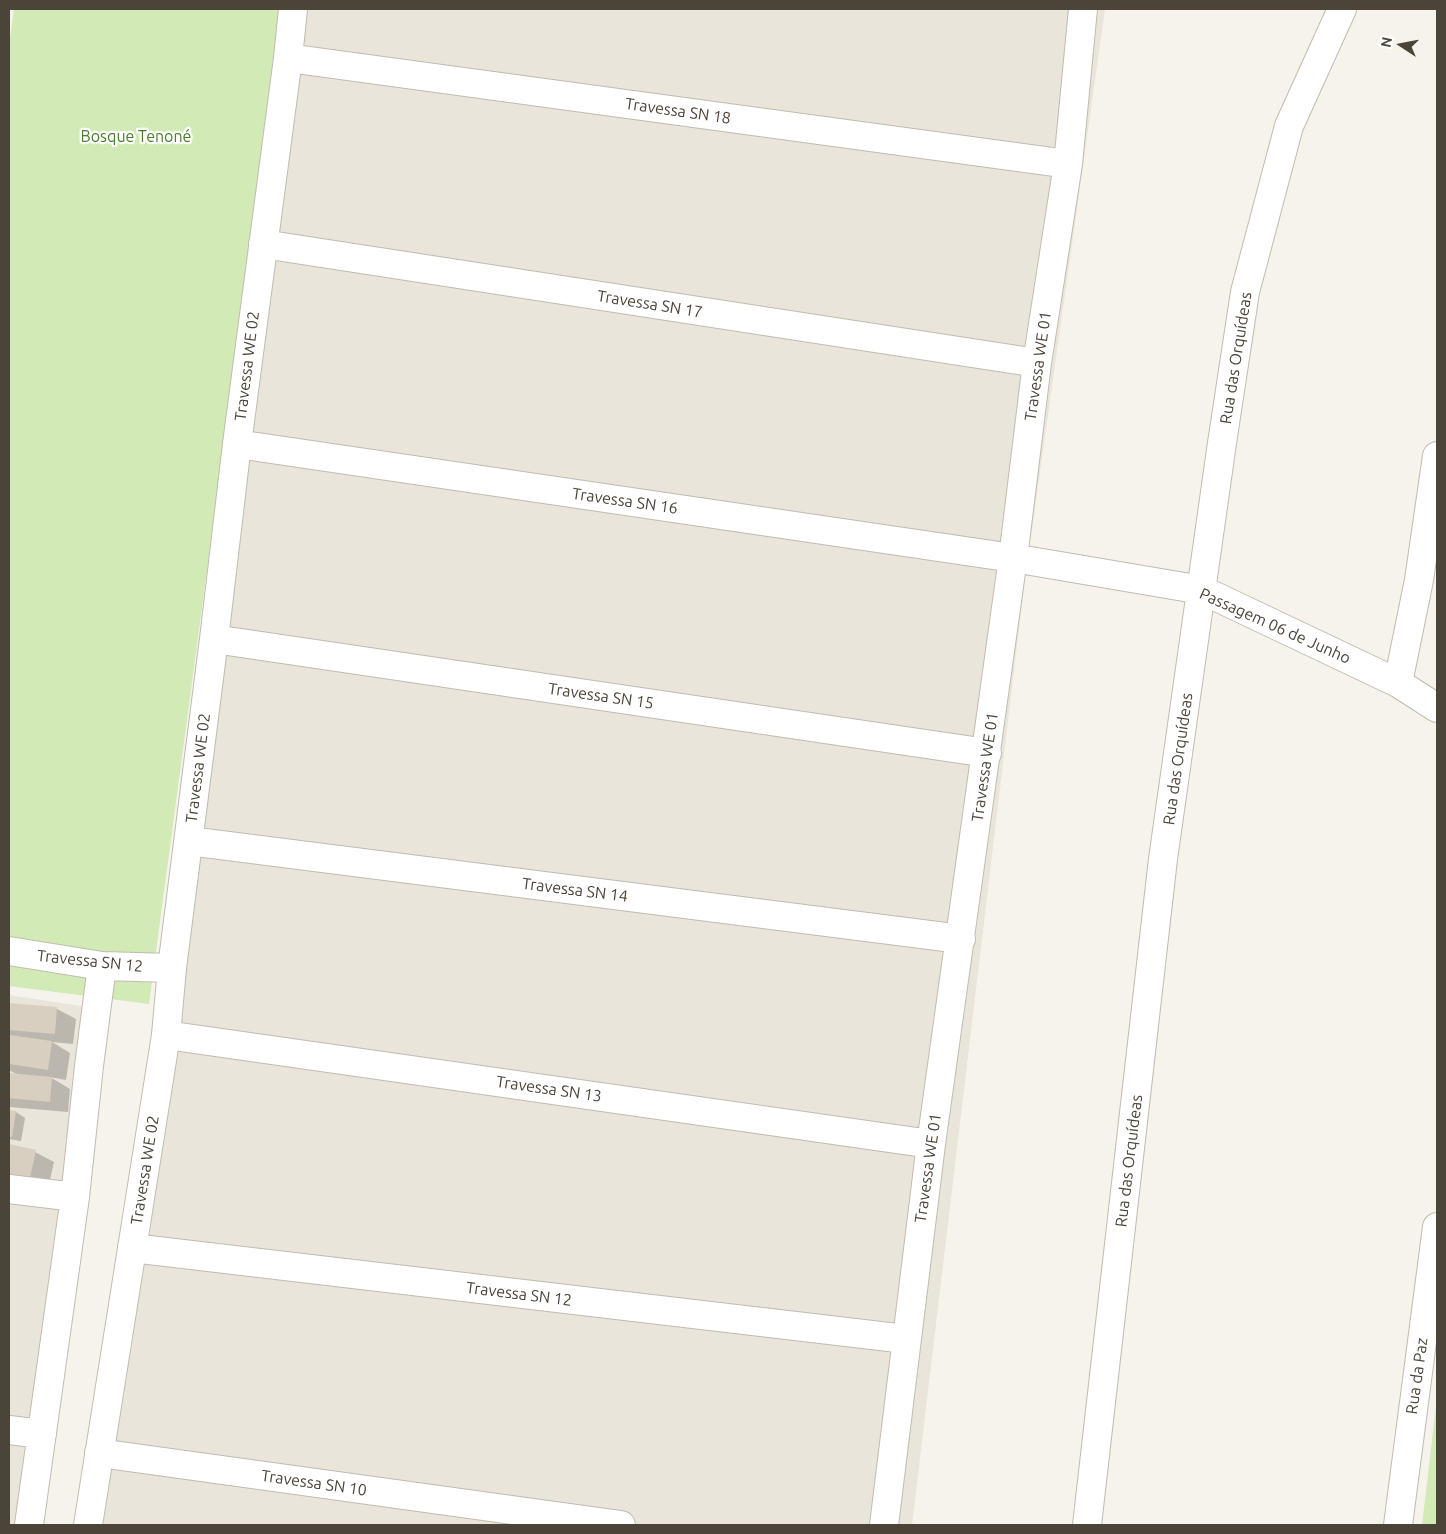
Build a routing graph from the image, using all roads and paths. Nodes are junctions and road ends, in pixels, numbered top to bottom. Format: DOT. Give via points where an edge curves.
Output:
graph roads {
  1 [pos="293,9"];
  2 [pos="1082,9"];
  3 [pos="1342,9"];
  4 [pos="288,58"];
  5 [pos="1068,164"];
  6 [pos="264,244"];
  7 [pos="1037,363"];
  8 [pos="237,444"];
  9 [pos="1437,456"];
  10 [pos="1014,558"];
  11 [pos="1202,590"];
  12 [pos="214,639"];
  13 [pos="1398,683"];
  14 [pos="1437,708"];
  15 [pos="987,752"];
  16 [pos="189,841"];
  17 [pos="961,938"];
  18 [pos="9,952"];
  19 [pos="102,966"];
  20 [pos="172,968"];
  21 [pos="166,1035"];
  22 [pos="931,1144"];
  23 [pos="9,1188"];
  24 [pos="75,1197"];
  25 [pos="1437,1227"];
  26 [pos="132,1248"];
  27 [pos="906,1339"];
  28 [pos="9,1430"];
  29 [pos="42,1434"];
  30 [pos="99,1453"];
  31 [pos="529,1519"];
  32 [pos="29,1525"];
  33 [pos="88,1525"];
  34 [pos="621,1525"];
  35 [pos="884,1525"];
  36 [pos="1087,1525"];
  37 [pos="1398,1525"];
  1 -- 4 [label="street, Travessa WE 02"];
  2 -- 5 [label="street, Travessa WE 01"];
  3 -- 11 [label="street, Rua das Orquídeas" via="1289,126 1245,292"];
  4 -- 5 [label="street, Travessa SN 18"];
  4 -- 6 [label="street, Travessa WE 02"];
  5 -- 7 [label="street, Travessa WE 01"];
  6 -- 7 [label="street, Travessa SN 17"];
  6 -- 8 [label="street, Travessa WE 02"];
  7 -- 10 [label="street, Travessa WE 01"];
  8 -- 10 [label="street, Travessa SN 16"];
  8 -- 12 [label="street, Travessa WE 02"];
  9 -- 13 [label="street"];
  10 -- 11 [label="street, Passagem 06 de Junho"];
  10 -- 15 [label="street, Travessa WE 01"];
  11 -- 13 [label="street, Passagem 06 de Junho"];
  11 -- 36 [label="street, Rua das Orquídeas" via="1163,859"];
  12 -- 15 [label="street, Travessa SN 15"];
  12 -- 16 [label="street, Travessa WE 02"];
  13 -- 14 [label="street, Passagem 06 de Junho"];
  15 -- 17 [label="street, Travessa WE 01"];
  16 -- 17 [label="street, Travessa SN 14"];
  16 -- 20 [label="street, Travessa WE 02"];
  17 -- 22 [label="street, Travessa WE 01"];
  18 -- 19 [label="street, Travessa SN 12"];
  19 -- 20 [label="street, Travessa SN 12"];
  19 -- 24 [label="street"];
  20 -- 21 [label="street, Travessa WE 02"];
  21 -- 22 [label="street, Travessa SN 13"];
  21 -- 26 [label="street, Travessa WE 02"];
  22 -- 27 [label="street, Travessa WE 01"];
  23 -- 24 [label="street"];
  24 -- 29 [label="street"];
  25 -- 37 [label="street, Rua da Paz"];
  26 -- 27 [label="street, Travessa SN 12"];
  26 -- 30 [label="street, Travessa WE 02"];
  27 -- 35 [label="street, Travessa WE 01"];
  28 -- 29 [label="street"];
  29 -- 32 [label="street"];
  30 -- 31 [label="street, Travessa SN 10"];
  30 -- 33 [label="street, Travessa WE 02"];
  31 -- 34 [label="street, Travessa SN 10"];
}
